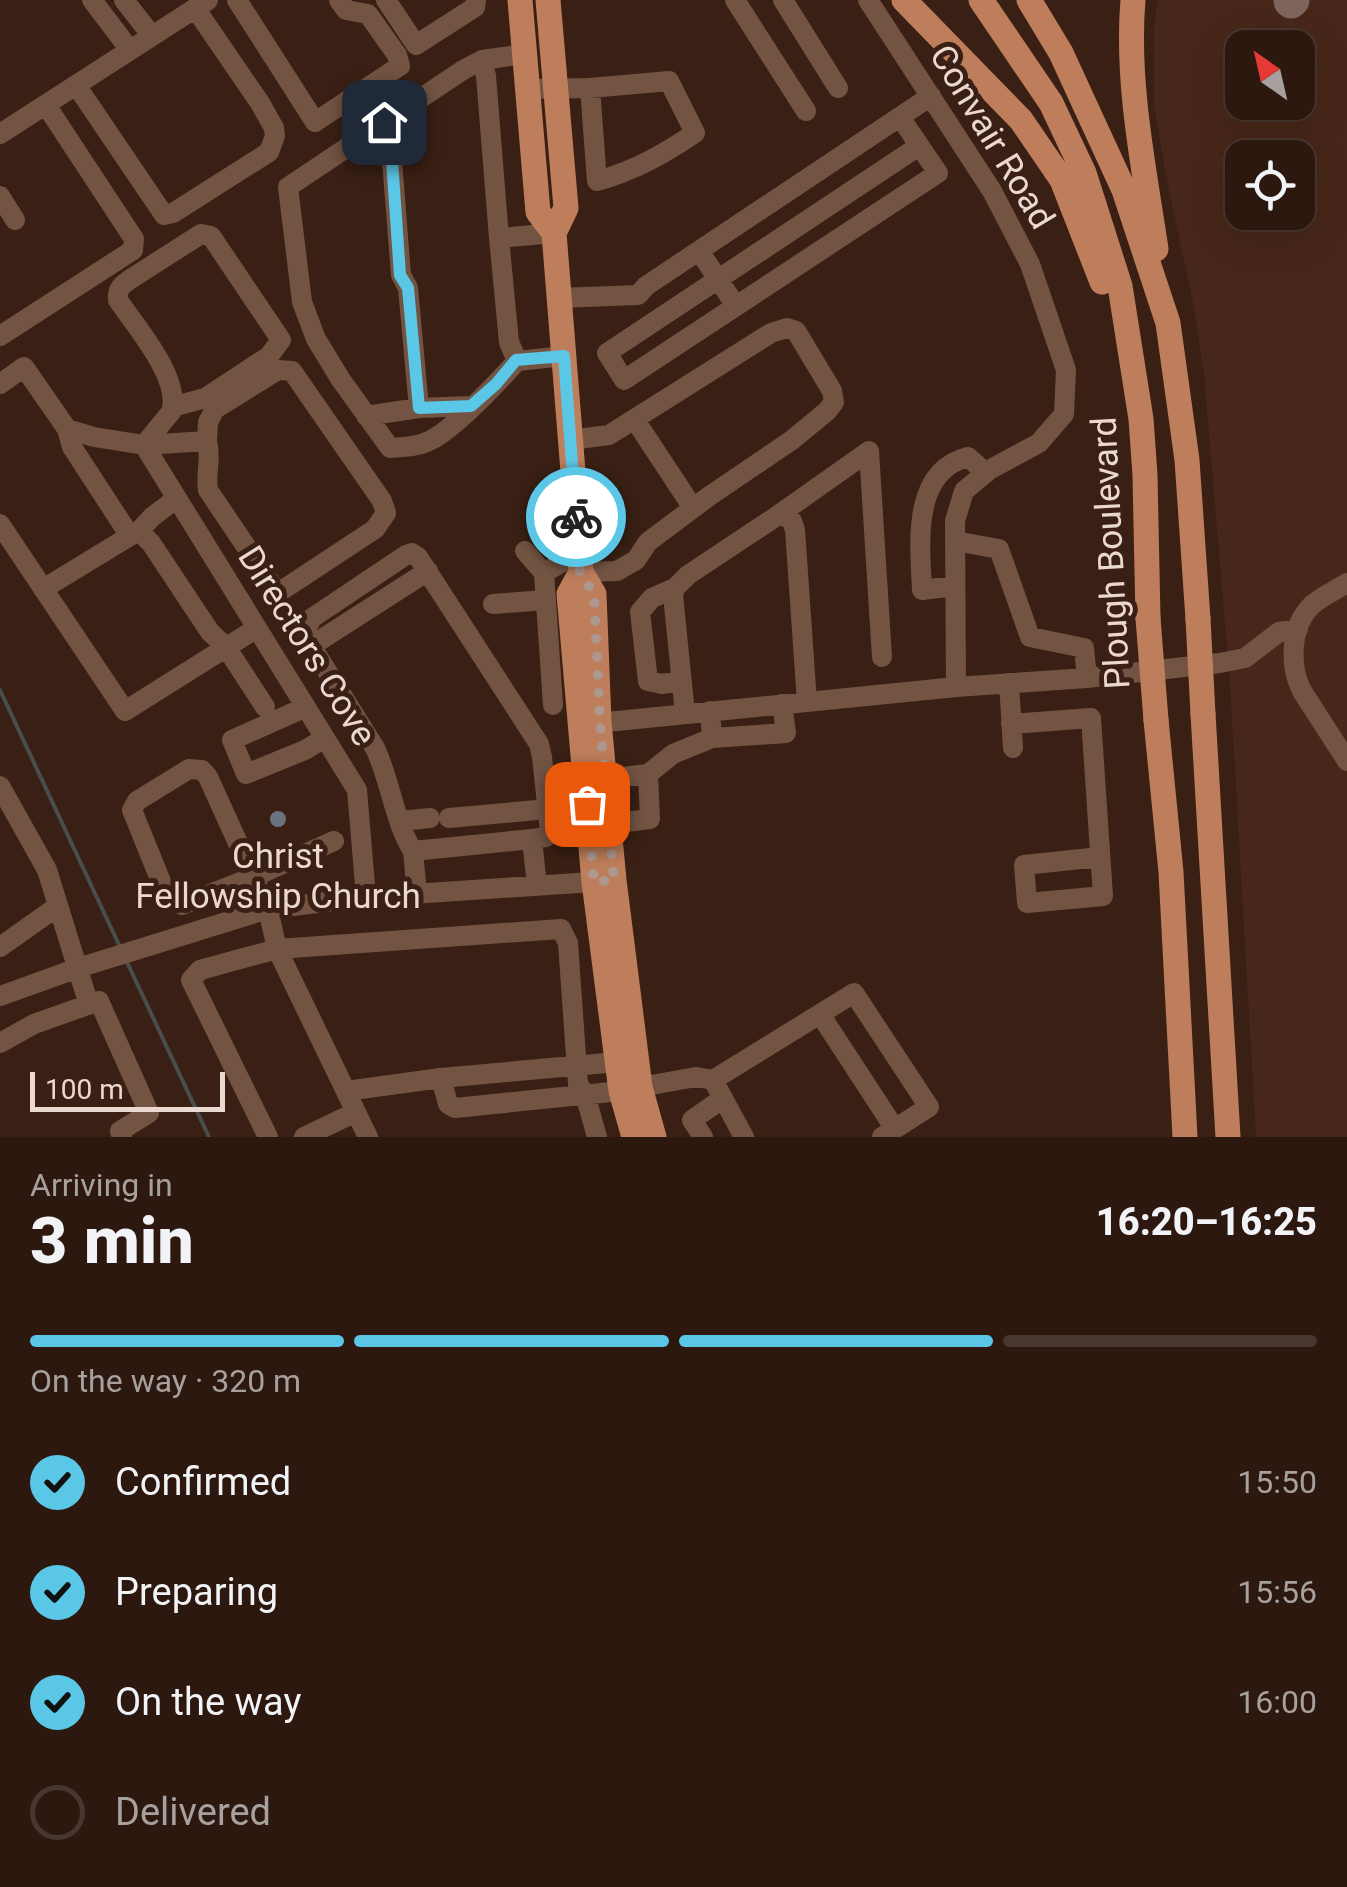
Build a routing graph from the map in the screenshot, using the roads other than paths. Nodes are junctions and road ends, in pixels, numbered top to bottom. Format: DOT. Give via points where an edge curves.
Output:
graph roads {
  1 [pos="92,0"];
  2 [pos="124,0"];
  3 [pos="237,0"];
  4 [pos="339,0"];
  5 [pos="386,0"];
  6 [pos="520,0"];
  7 [pos="548,0"];
  8 [pos="735,0"];
  9 [pos="782,0"];
  10 [pos="904,0"];
  11 [pos="981,0"];
  12 [pos="1029,0"];
  13 [pos="1134,0"];
  14 [pos="868,1"];
  15 [pos="202,4"];
  16 [pos="464,5"];
  17 [pos="152,36"];
  18 [pos="130,50"];
  19 [pos="525,54"];
  20 [pos="482,60"];
  21 [pos="76,85"];
  22 [pos="556,87"];
  23 [pos="590,88"];
  24 [pos="838,88"];
  25 [pos="528,89"];
  26 [pos="931,96"];
  27 [pos="46,104"];
  28 [pos="806,110"];
  29 [pos="900,117"];
  30 [pos="384,122"];
  31 [pos="0,134"];
  32 [pos="920,146"];
  33 [pos="0,196"];
  34 [pos="14,220"];
  35 [pos="554,233"];
  36 [pos="499,238"];
  37 [pos="699,251"];
  38 [pos="718,280"];
  39 [pos="559,298"];
  40 [pos="736,306"];
  41 [pos="1168,323"];
  42 [pos="0,336"];
  43 [pos="564,356"];
  44 [pos="516,360"];
  45 [pos="0,384"];
  46 [pos="471,406"];
  47 [pos="172,407"];
  48 [pos="419,408"];
  49 [pos="366,416"];
  50 [pos="1141,419"];
  51 [pos="634,420"];
  52 [pos="67,429"];
  53 [pos="570,440"];
  54 [pos="207,442"];
  55 [pos="144,445"];
  56 [pos="986,473"];
  57 [pos="177,498"];
  58 [pos="693,508"];
  59 [pos="777,516"];
  60 [pos="0,524"];
  61 [pos="134,533"];
  62 [pos="955,541"];
  63 [pos="524,551"];
  64 [pos="580,562"];
  65 [pos="544,573"];
  66 [pos="1347,583"];
  67 [pos="272,586"];
  68 [pos="955,586"];
  69 [pos="675,588"];
  70 [pos="44,589"];
  71 [pos="545,600"];
  72 [pos="242,604"];
  73 [pos="492,604"];
  74 [pos="257,628"];
  75 [pos="1298,629"];
  76 [pos="226,647"];
  77 [pos="882,657"];
  78 [pos="1086,678"];
  79 [pos="682,681"];
  80 [pos="1009,684"];
  81 [pos="956,686"];
  82 [pos="561,696"];
  83 [pos="807,702"];
  84 [pos="782,704"];
  85 [pos="265,706"];
  86 [pos="306,707"];
  87 [pos="710,712"];
  88 [pos="684,714"];
  89 [pos="590,724"];
  90 [pos="1012,724"];
  91 [pos="325,738"];
  92 [pos="712,738"];
  93 [pos="1013,748"];
  94 [pos="1347,761"];
  95 [pos="648,774"];
  96 [pos="605,779"];
  97 [pos="0,786"];
  98 [pos="587,804"];
  99 [pos="548,808"];
  100 [pos="400,821"];
  101 [pos="609,824"];
  102 [pos="532,839"];
  103 [pos="334,841"];
  104 [pos="413,851"];
  105 [pos="1100,857"];
  106 [pos="254,877"];
  107 [pos="604,881"];
  108 [pos="537,886"];
  109 [pos="417,894"];
  110 [pos="366,898"];
  111 [pos="58,906"];
  112 [pos="268,909"];
  113 [pos="0,947"];
  114 [pos="277,948"];
  115 [pos="88,965"];
  116 [pos="0,996"];
  117 [pos="89,1004"];
  118 [pos="820,1014"];
  119 [pos="0,1043"];
  120 [pos="576,1067"];
  121 [pos="442,1078"];
  122 [pos="629,1078"];
  123 [pos="718,1090"];
  124 [pos="346,1091"];
  125 [pos="585,1094"];
  126 [pos="356,1112"];
  127 [pos="888,1133"];
  128 [pos="116,1135"];
  129 [pos="268,1137"];
  130 [pos="304,1137"];
  131 [pos="368,1137"];
  132 [pos="596,1137"];
  133 [pos="634,1137"];
  134 [pos="654,1137"];
  135 [pos="703,1137"];
  136 [pos="744,1137"];
  137 [pos="1184,1137"];
  138 [pos="1228,1137"];
  1 -- 18 [label="street"];
  2 -- 17 [label="street"];
  3 -- 4 [label="street" via="316,122 400,66 368,14 346,10"];
  5 -- 16 [label="street" via="416,45"];
  6 -- 19 [label="main road"];
  7 -- 22 [label="main road"];
  8 -- 28 [label="street"];
  9 -- 24 [label="street"];
  10 -- 50 [label="main road" via="1021,120 1062,180 1101,279"];
  11 -- 50 [label="main road, Plough Boulevard" via="1051,103 1084,174 1120,286"];
  12 -- 41 [label="main road" via="1124,190"];
  13 -- 41 [label="main road" via="1140,146"];
  14 -- 26 [label="street, Convair Road"];
  15 -- 17 [label="street"];
  15 -- 21 [label="street" via="275,136 268,152 172,214 164,214"];
  17 -- 18 [label="street"];
  18 -- 21 [label="street"];
  19 -- 20 [label="street"];
  19 -- 25 [label="main road"];
  20 -- 30 [label="street"];
  20 -- 36 [label="street"];
  21 -- 27 [label="street"];
  22 -- 23 [label="street"];
  22 -- 25 [label="street"];
  22 -- 35 [label="main road" via="566,208"];
  23 -- 23 [label="street" via="669,81 695,133 625,174 598,181"];
  25 -- 35 [label="main road" via="538,212"];
  26 -- 29 [label="street"];
  26 -- 56 [label="street, Convair Road" via="1030,264 1066,370 1064,414 1040,443"];
  27 -- 31 [label="street"];
  27 -- 42 [label="street" via="135,245"];
  29 -- 32 [label="street"];
  29 -- 37 [label="street"];
  30 -- 48 [label="street"];
  30 -- 49 [label="street" via="288,187 302,302 316,338"];
  32 -- 38 [label="street"];
  32 -- 40 [label="street" via="938,173"];
  33 -- 34 [label="street"];
  35 -- 36 [label="street"];
  35 -- 39 [label="main road"];
  36 -- 44 [label="street"];
  37 -- 38 [label="street"];
  37 -- 39 [label="street" via="638,295"];
  38 -- 40 [label="street"];
  38 -- 40 [label="street" via="607,353 624,380"];
  39 -- 43 [label="main road"];
  41 -- 138 [label="main road, bridge" via="1187,460"];
  43 -- 44 [label="street"];
  43 -- 53 [label="main road"];
  44 -- 46 [label="street"];
  45 -- 52 [label="street" via="24,367"];
  46 -- 48 [label="street"];
  46 -- 49 [label="street" via="433,440 416,446 390,448"];
  47 -- 47 [label="street" via="172,386 118,294 129,280 206,233 281,340 269,356 205,398"];
  47 -- 55 [label="street"];
  48 -- 49 [label="street"];
  50 -- 137 [label="main road, Plough Boulevard, bridge"];
  51 -- 53 [label="street" via="609,434"];
  51 -- 58 [label="street"];
  51 -- 58 [label="street" via="771,333 796,331 834,402 792,440"];
  52 -- 55 [label="street"];
  52 -- 61 [label="street" via="72,448"];
  53 -- 64 [label="main road"];
  54 -- 55 [label="street"];
  54 -- 67 [label="street" via="208,490"];
  54 -- 67 [label="street" via="216,410 278,370 292,371 382,501 386,513 374,529 284,588"];
  55 -- 57 [label="street, Directors Cove"];
  56 -- 62 [label="street, Convair Road" via="964,490"];
  56 -- 68 [label="street" via="968,456 956,460 932,483 922,510 922,590"];
  57 -- 61 [label="street"];
  57 -- 72 [label="street, Directors Cove"];
  58 -- 64 [label="street" via="617,571"];
  59 -- 69 [label="street"];
  59 -- 77 [label="street" via="869,451"];
  59 -- 83 [label="street" via="788,516 795,530"];
  60 -- 70 [label="street"];
  61 -- 70 [label="street"];
  61 -- 76 [label="street" via="151,544"];
  62 -- 68 [label="street, Convair Road"];
  62 -- 78 [label="street" via="999,549 1030,637 1084,648"];
  63 -- 65 [label="street"];
  64 -- 65 [label="street"];
  64 -- 82 [label="main road" via="570,594"];
  64 -- 89 [label="main road" via="594,594"];
  65 -- 71 [label="street"];
  66 -- 75 [label="street" via="1313,604"];
  67 -- 72 [label="street"];
  68 -- 81 [label="street, Convair Road"];
  69 -- 79 [label="street"];
  69 -- 79 [label="street" via="640,612 648,682"];
  70 -- 76 [label="street" via="125,711"];
  71 -- 73 [label="street"];
  71 -- 82 [label="street"];
  72 -- 74 [label="street, Directors Cove"];
  74 -- 76 [label="street"];
  74 -- 86 [label="street, Directors Cove"];
  75 -- 78 [label="street" via="1278,632 1245,658"];
  75 -- 94 [label="street" via="1296,680"];
  76 -- 85 [label="street"];
  78 -- 80 [label="street"];
  79 -- 88 [label="street"];
  80 -- 81 [label="street"];
  80 -- 90 [label="street"];
  81 -- 83 [label="street"];
  82 -- 89 [label="main road"];
  83 -- 84 [label="street"];
  84 -- 87 [label="street"];
  84 -- 92 [label="street" via="786,733"];
  86 -- 91 [label="street, Directors Cove"];
  86 -- 91 [label="street" via="232,740 246,774"];
  87 -- 88 [label="street"];
  87 -- 92 [label="street"];
  88 -- 89 [label="street"];
  89 -- 96 [label="main road"];
  89 -- 98 [label="main road"];
  90 -- 93 [label="street"];
  90 -- 105 [label="street" via="1091,718"];
  91 -- 110 [label="street, Directors Cove" via="357,790"];
  92 -- 95 [label="street" via="673,754"];
  95 -- 96 [label="street"];
  95 -- 101 [label="street" via="650,819"];
  96 -- 101 [label="main road"];
  97 -- 111 [label="street" via="47,870"];
  98 -- 99 [label="street"];
  98 -- 107 [label="main road"];
  99 -- 100 [label="street"];
  99 -- 100 [label="street" via="539,744 412,553 312,618 306,629 375,748"];
  99 -- 102 [label="street" via="549,836"];
  100 -- 104 [label="street"];
  101 -- 107 [label="main road"];
  102 -- 104 [label="street"];
  102 -- 108 [label="street"];
  103 -- 106 [label="street"];
  104 -- 109 [label="street"];
  106 -- 106 [label="street" via="204,772 189,769 134,805 164,890 178,904"];
  106 -- 112 [label="street"];
  107 -- 108 [label="street"];
  107 -- 122 [label="main road"];
  108 -- 109 [label="street"];
  109 -- 110 [label="street"];
  110 -- 112 [label="street"];
  111 -- 113 [label="street"];
  111 -- 115 [label="street"];
  112 -- 114 [label="street"];
  112 -- 115 [label="street"];
  114 -- 120 [label="street" via="561,929 568,942"];
  114 -- 124 [label="street"];
  114 -- 129 [label="street" via="200,970 191,980"];
  115 -- 116 [label="street"];
  115 -- 117 [label="street"];
  117 -- 119 [label="street"];
  117 -- 128 [label="street" via="99,1001 150,1114"];
  118 -- 123 [label="street"];
  118 -- 127 [label="street"];
  118 -- 127 [label="street" via="854,993 928,1106"];
  120 -- 121 [label="street"];
  120 -- 122 [label="street"];
  120 -- 125 [label="street"];
  121 -- 124 [label="street"];
  121 -- 125 [label="street" via="455,1108"];
  122 -- 123 [label="street" via="696,1077"];
  122 -- 125 [label="street"];
  122 -- 133 [label="main road"];
  122 -- 134 [label="main road"];
  123 -- 135 [label="street" via="692,1120"];
  123 -- 136 [label="street"];
  124 -- 126 [label="street"];
  125 -- 132 [label="street"];
  126 -- 130 [label="street"];
  126 -- 131 [label="street"];
}
